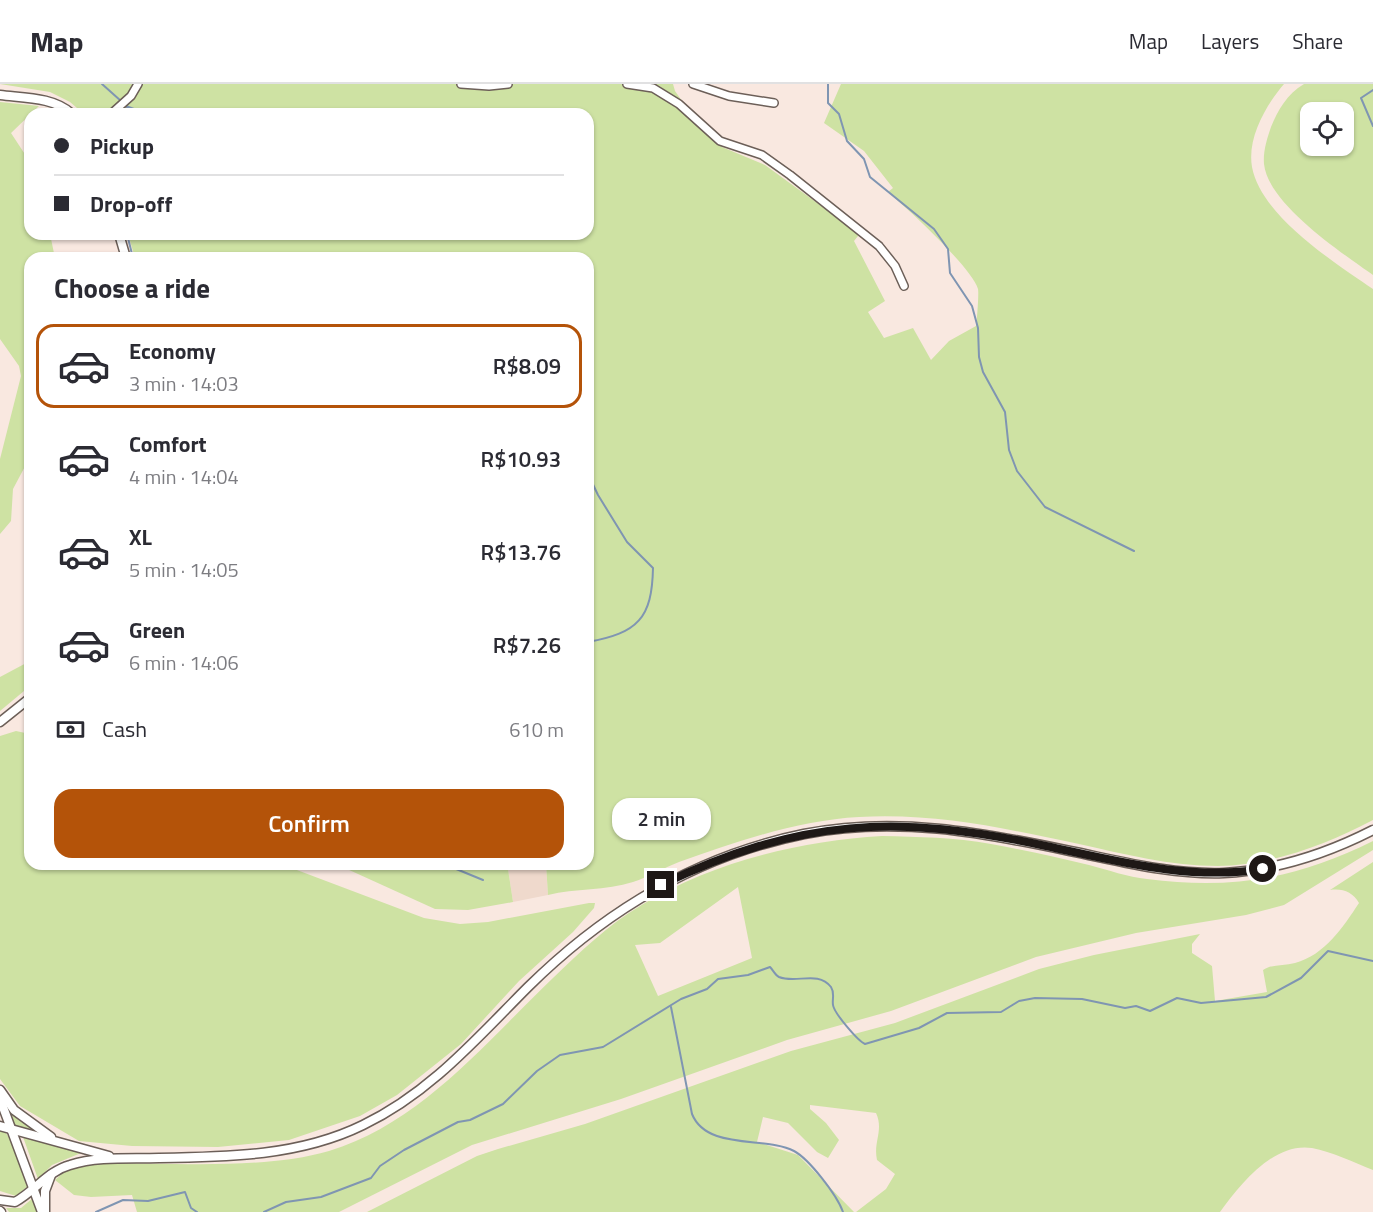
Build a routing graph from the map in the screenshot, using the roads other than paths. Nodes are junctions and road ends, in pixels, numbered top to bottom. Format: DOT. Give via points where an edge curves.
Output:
graph roads {
  1 [pos="138,84"];
  2 [pos="461,84"];
  3 [pos="508,84"];
  4 [pos="627,84"];
  5 [pos="693,84"];
  6 [pos="0,95"];
  7 [pos="774,103"];
  8 [pos="65,108"];
  9 [pos="118,108"];
  10 [pos="904,286"];
  11 [pos="24,703"];
  12 [pos="0,722"];
  13 [pos="1373,830"];
  14 [pos="0,1090"];
  15 [pos="0,1099"];
  16 [pos="0,1126"];
  17 [pos="11,1129"];
  18 [pos="64,1145"];
  19 [pos="121,1158"];
  20 [pos="52,1173"];
  21 [pos="33,1189"];
  22 [pos="0,1200"];
  23 [pos="44,1212"];
  1 -- 9 [label="street"];
  2 -- 3 [label="street"];
  4 -- 10 [label="street" via="653,88 680,104 720,141 762,154 879,246"];
  5 -- 7 [label="street" via="729,96"];
  6 -- 8 [label="main road"];
  11 -- 12 [label="main road"];
  13 -- 19 [label="main road" via="1312,857 1276,867 1220,873 1136,864 945,828 878,825 783,839 718,858 614,913 558,958 452,1064 364,1125 284,1151"];
  14 -- 18 [label="main road" via="20,1115"];
  15 -- 17 [label="main road"];
  16 -- 17 [label="main road"];
  17 -- 18 [label="main road"];
  17 -- 21 [label="main road"];
  18 -- 19 [label="main road"];
  19 -- 20 [label="main road" via="74,1164"];
  20 -- 21 [label="main road"];
  20 -- 23 [label="main road" via="45,1191"];
  21 -- 22 [label="main road" via="15,1202"];
  21 -- 23 [label="main road"];
}
